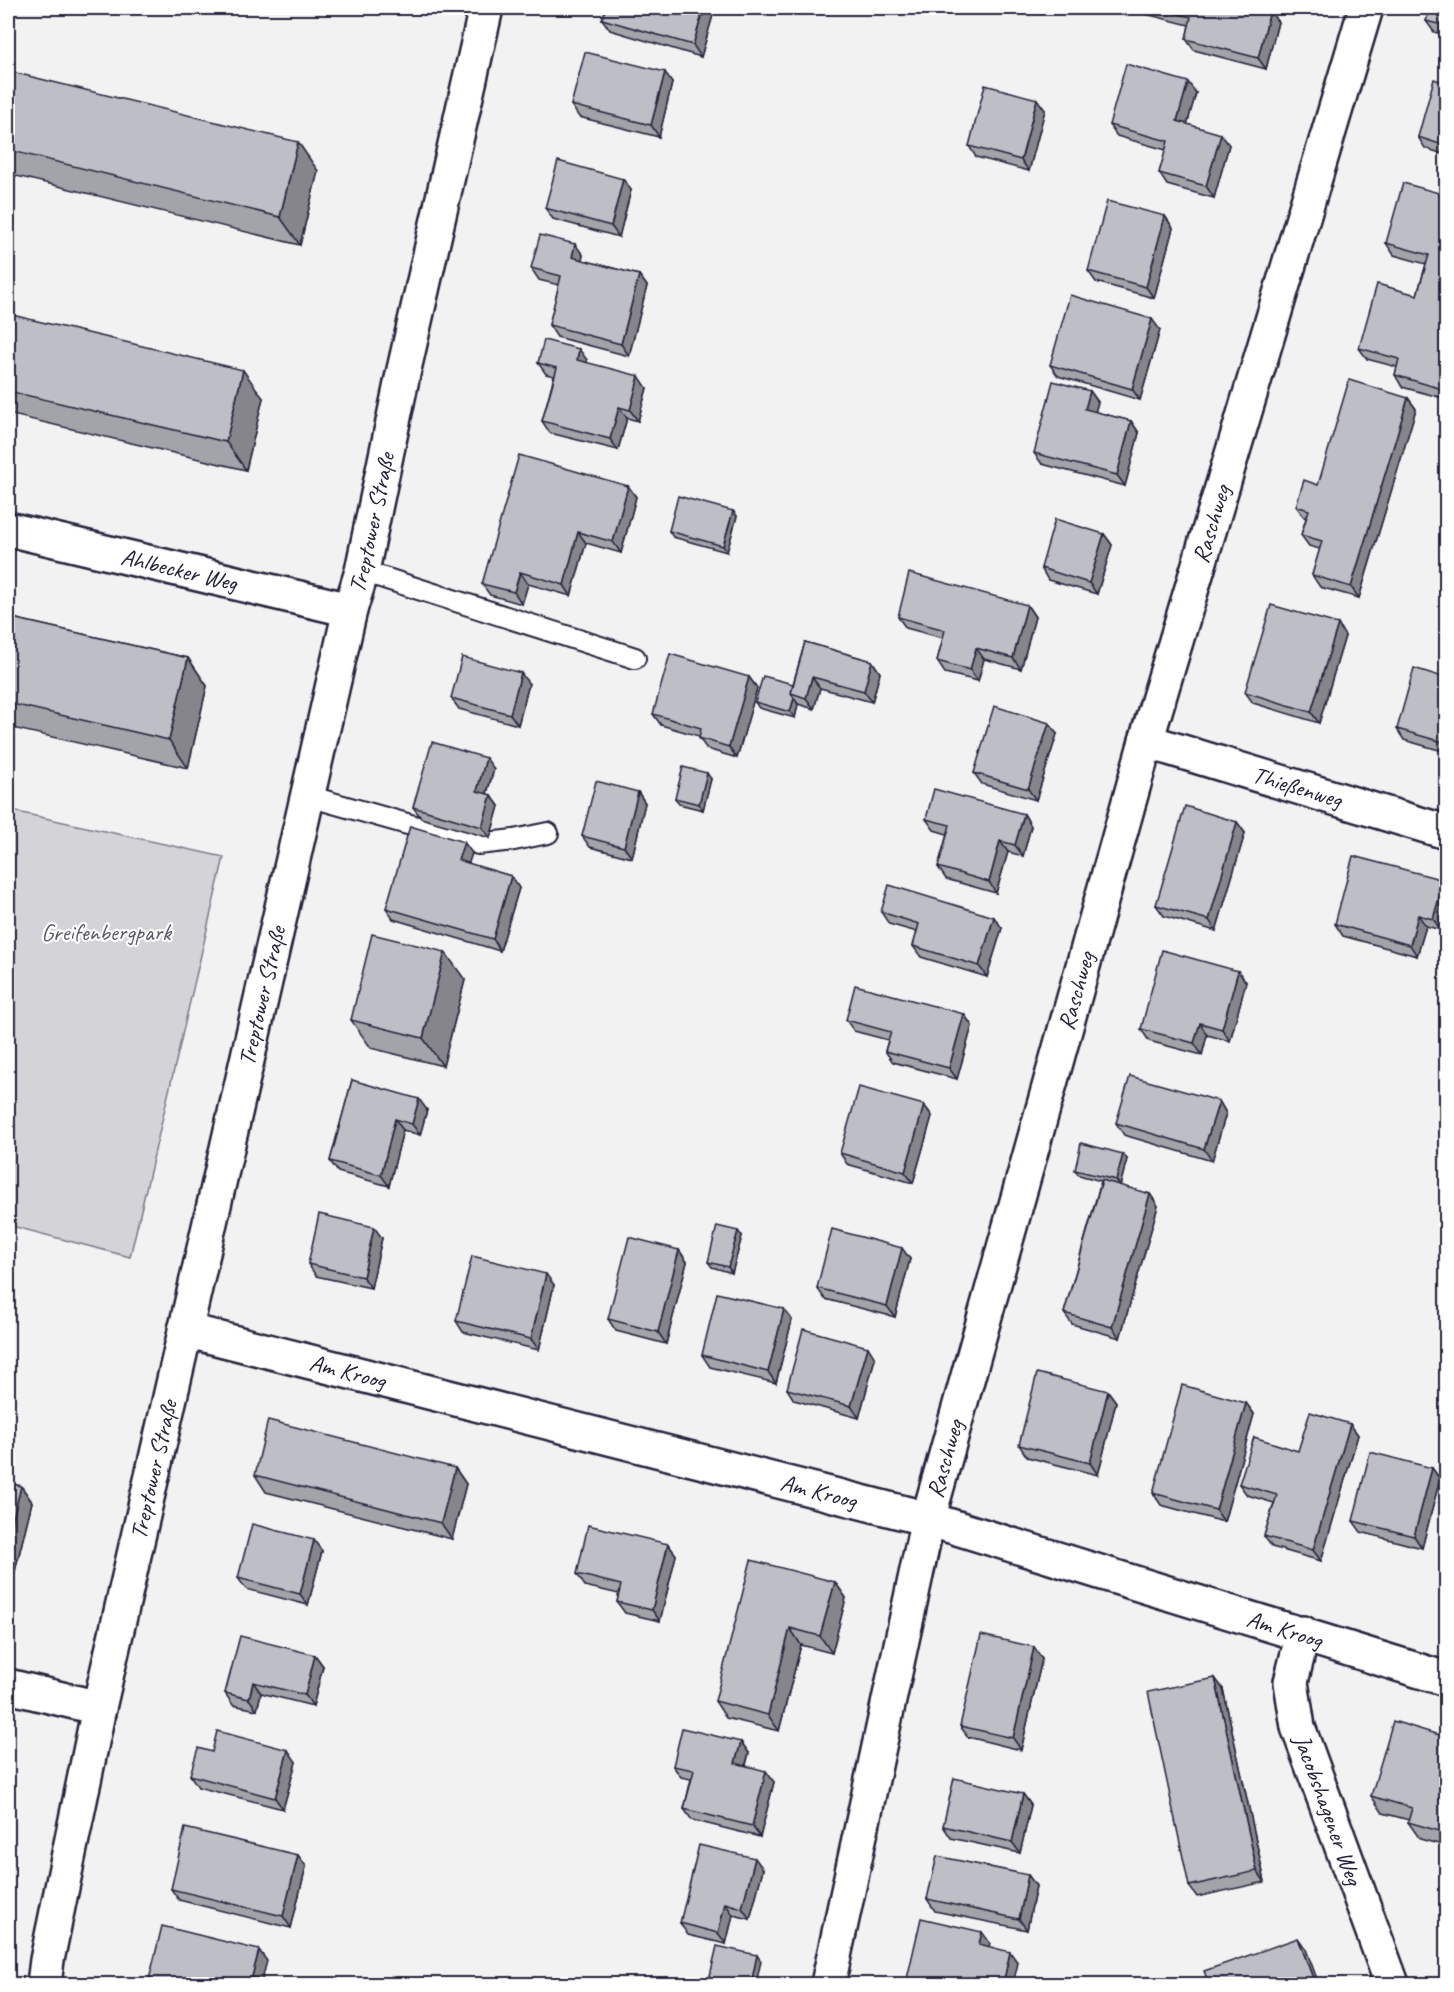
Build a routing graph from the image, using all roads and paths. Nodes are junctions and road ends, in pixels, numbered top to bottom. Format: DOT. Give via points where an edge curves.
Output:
graph roads {
  1 [pos="486,8"];
  2 [pos="1366,8"];
  3 [pos="8,529"];
  4 [pos="362,571"];
  5 [pos="350,610"];
  6 [pos="635,658"];
  7 [pos="1146,741"];
  8 [pos="308,796"];
  9 [pos="1446,832"];
  10 [pos="548,833"];
  11 [pos="185,1330"];
  12 [pos="928,1519"];
  13 [pos="1303,1633"];
  14 [pos="1446,1679"];
  15 [pos="8,1686"];
  16 [pos="99,1708"];
  17 [pos="44,1984"];
  18 [pos="828,1984"];
  19 [pos="1392,1984"];
  1 -- 4 [label="street, Treptower Straße"];
  2 -- 7 [label="street, Raschweg"];
  3 -- 5 [label="street, Ahlbecker Weg"];
  4 -- 5 [label="street, Treptower Straße"];
  4 -- 6 [label="lane"];
  5 -- 8 [label="street, Treptower Straße"];
  7 -- 9 [label="street, Thießenweg"];
  7 -- 12 [label="street, Raschweg"];
  8 -- 10 [label="lane" via="478,844"];
  8 -- 11 [label="street, Treptower Straße"];
  11 -- 12 [label="street, Am Kroog"];
  11 -- 16 [label="street, Treptower Straße"];
  12 -- 13 [label="street, Am Kroog"];
  12 -- 18 [label="street, Raschweg"];
  13 -- 14 [label="street, Am Kroog"];
  13 -- 19 [label="street, Jacobshagener Weg" via="1291,1682 1299,1727"];
  15 -- 16 [label="street"];
  16 -- 17 [label="street, Treptower Straße"];
}
